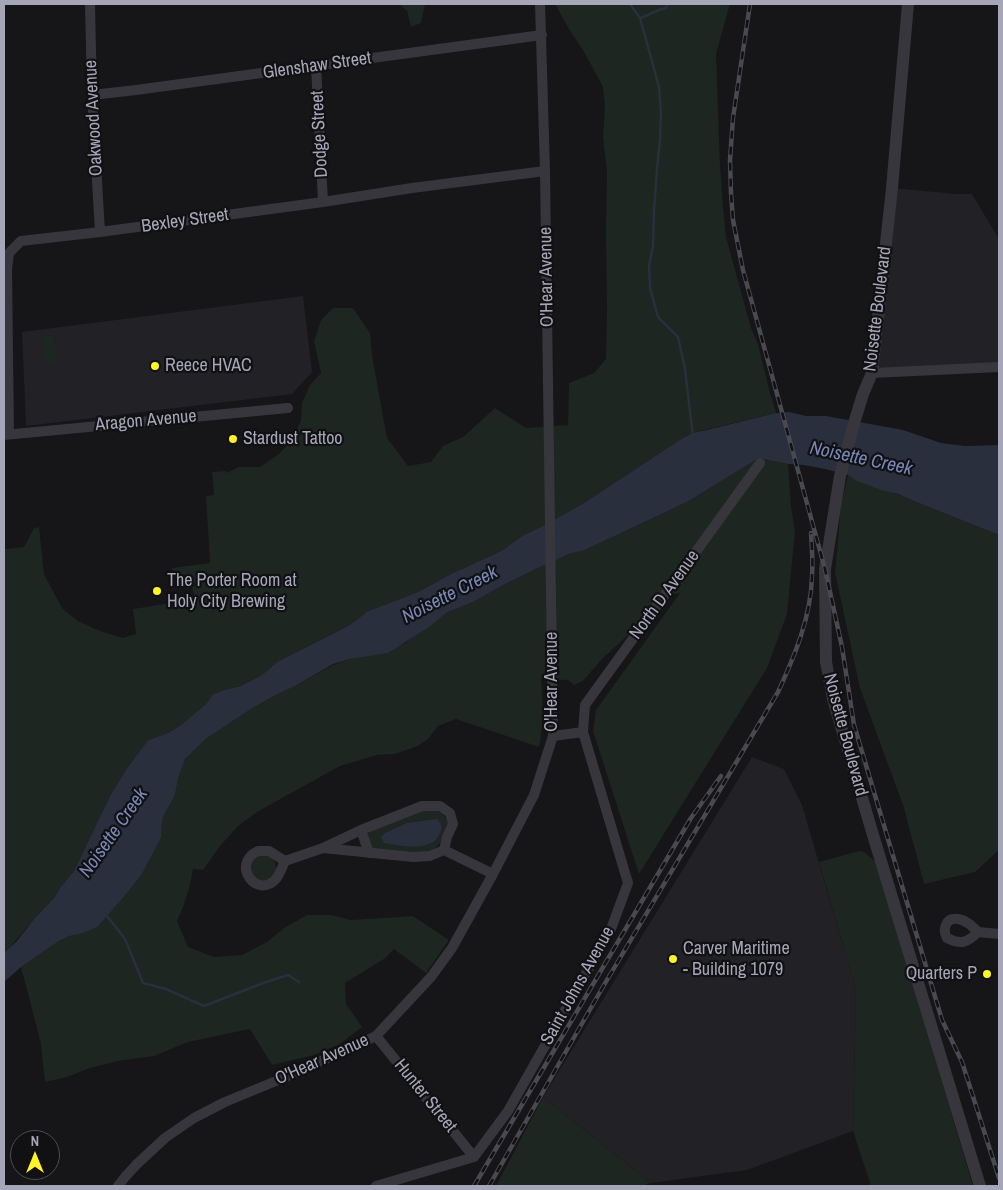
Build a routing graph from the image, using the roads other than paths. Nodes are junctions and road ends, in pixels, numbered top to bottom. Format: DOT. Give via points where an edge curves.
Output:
graph roads {
  1 [pos="90,4"];
  2 [pos="540,4"];
  3 [pos="908,4"];
  4 [pos="542,36"];
  5 [pos="316,66"];
  6 [pos="92,95"];
  7 [pos="545,171"];
  8 [pos="323,202"];
  9 [pos="100,232"];
  10 [pos="999,367"];
  11 [pos="872,372"];
  12 [pos="288,408"];
  13 [pos="6,435"];
  14 [pos="760,463"];
  15 [pos="583,732"];
  16 [pos="553,736"];
  17 [pos="361,830"];
  18 [pos="323,848"];
  19 [pos="444,850"];
  20 [pos="368,852"];
  21 [pos="285,861"];
  22 [pos="493,874"];
  23 [pos="978,932"];
  24 [pos="999,934"];
  25 [pos="376,1036"];
  26 [pos="474,1157"];
  27 [pos="118,1186"];
  28 [pos="376,1186"];
  29 [pos="980,1186"];
  1 -- 6 [label="street, Oakwood Avenue"];
  2 -- 4 [label="street, O'Hear Avenue"];
  3 -- 11 [label="street, Noisette Boulevard"];
  4 -- 5 [label="street, Glenshaw Street"];
  4 -- 7 [label="street, O'Hear Avenue"];
  5 -- 6 [label="street, Glenshaw Street"];
  5 -- 8 [label="street, Dodge Street"];
  6 -- 9 [label="street, Oakwood Avenue"];
  7 -- 8 [label="street, Bexley Street"];
  7 -- 16 [label="street, O'Hear Avenue"];
  8 -- 9 [label="street, Bexley Street"];
  9 -- 13 [label="street, Bexley Street" via="21,241 9,253"];
  10 -- 11 [label="street"];
  11 -- 29 [label="street, Noisette Boulevard" via="840,476 825,569 826,662 831,690 873,835"];
  12 -- 13 [label="street, Aragon Avenue"];
  14 -- 15 [label="street, North D Avenue" via="585,705"];
  15 -- 16 [label="street"];
  15 -- 26 [label="street, Saint Johns Avenue" via="628,883 611,929 508,1111"];
  16 -- 22 [label="street, O'Hear Avenue" via="534,795"];
  17 -- 18 [label="street"];
  17 -- 19 [label="street" via="422,806 440,806 450,813 453,824"];
  17 -- 20 [label="street"];
  18 -- 20 [label="street"];
  18 -- 21 [label="street"];
  19 -- 20 [label="street" via="430,856 413,857"];
  19 -- 22 [label="street"];
  22 -- 25 [label="street, O'Hear Avenue" via="452,948 431,977"];
  23 -- 24 [label="street"];
  25 -- 26 [label="street, Hunter Street"];
  25 -- 27 [label="street, O'Hear Avenue" via="194,1118 165,1138"];
  26 -- 28 [label="street"];
}
